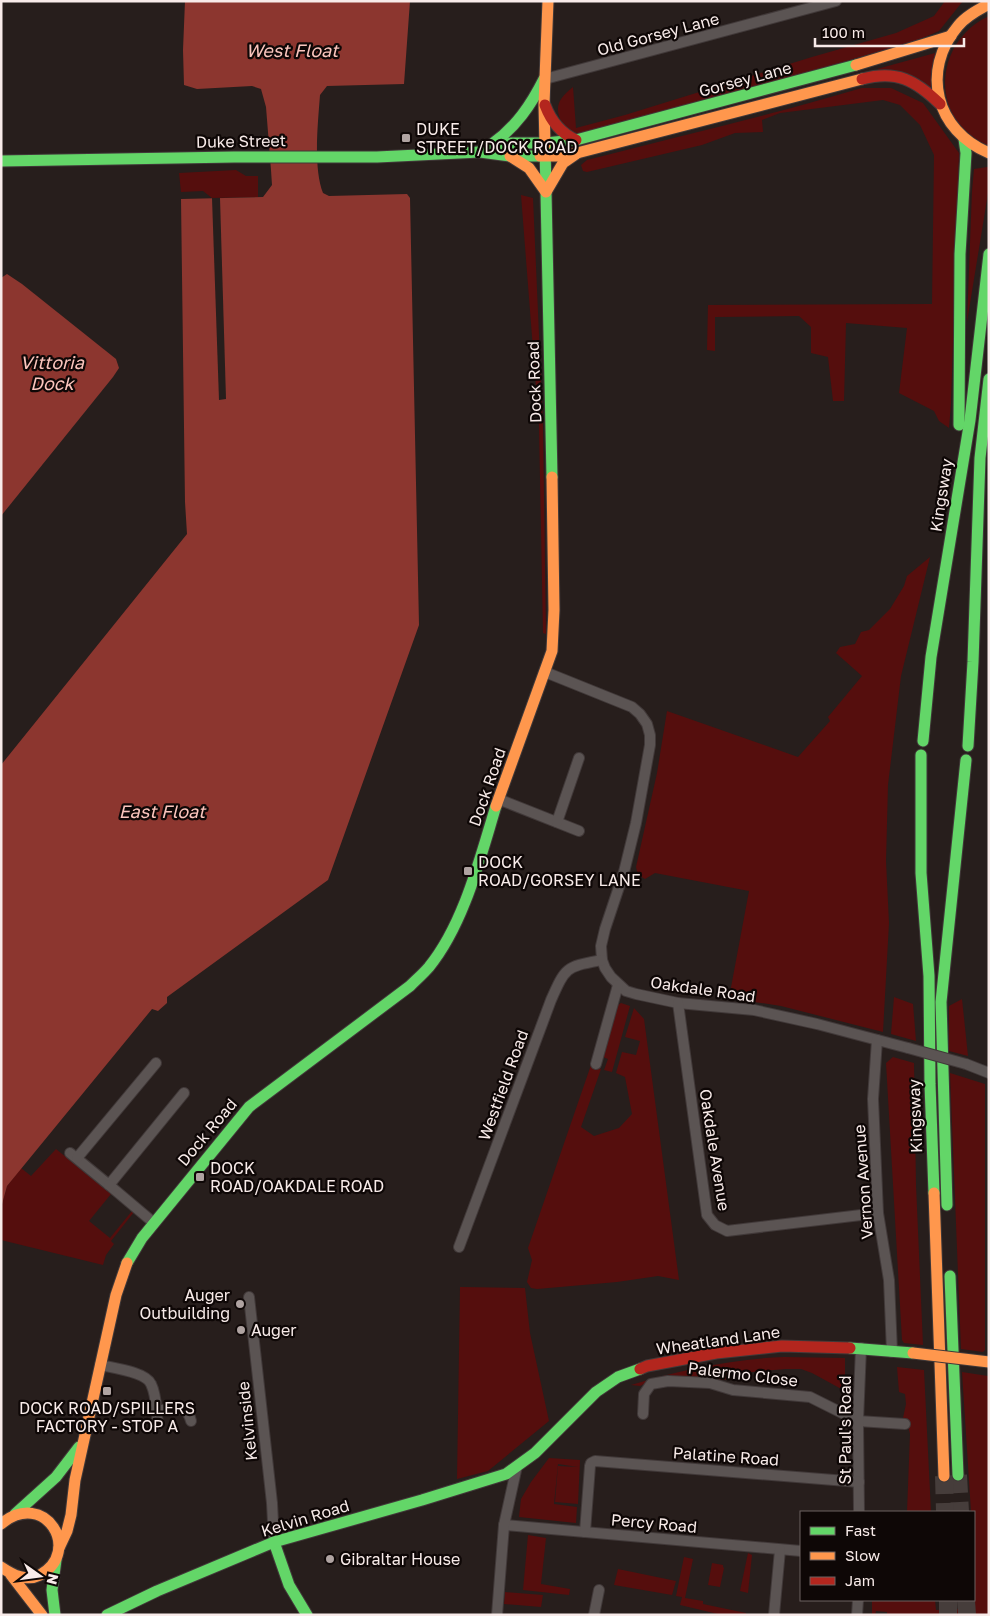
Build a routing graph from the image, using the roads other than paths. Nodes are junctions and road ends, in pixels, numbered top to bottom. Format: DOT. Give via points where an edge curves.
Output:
graph roads {
  1 [pos="548,1"];
  2 [pos="836,1"];
  3 [pos="989,4"];
  4 [pos="951,36"];
  5 [pos="544,79"];
  6 [pos="544,104"];
  7 [pos="940,104"];
  8 [pos="964,139"];
  9 [pos="576,140"];
  10 [pos="545,142"];
  11 [pos="480,152"];
  12 [pos="577,153"];
  13 [pos="988,153"];
  14 [pos="510,156"];
  15 [pos="545,156"];
  16 [pos="1,161"];
  17 [pos="546,192"];
  18 [pos="989,254"];
  19 [pos="989,379"];
  20 [pos="989,463"];
  21 [pos="957,503"];
  22 [pos="979,504"];
  23 [pos="545,672"];
  24 [pos="923,741"];
  25 [pos="968,746"];
  26 [pos="921,755"];
  27 [pos="579,758"];
  28 [pos="966,760"];
  29 [pos="498,799"];
  30 [pos="557,822"];
  31 [pos="579,831"];
  32 [pos="602,960"];
  33 [pos="618,985"];
  34 [pos="678,1003"];
  35 [pos="876,1040"];
  36 [pos="156,1063"];
  37 [pos="596,1064"];
  38 [pos="989,1073"];
  39 [pos="184,1093"];
  40 [pos="109,1185"];
  41 [pos="878,1213"];
  42 [pos="947,1218"];
  43 [pos="154,1223"];
  44 [pos="459,1247"];
  45 [pos="949,1266"];
  46 [pos="249,1297"];
  47 [pos="861,1348"];
  48 [pos="892,1352"];
  49 [pos="989,1362"];
  50 [pos="100,1365"];
  51 [pos="156,1411"];
  52 [pos="642,1414"];
  53 [pos="191,1421"];
  54 [pos="858,1421"];
  55 [pos="158,1424"];
  56 [pos="905,1424"];
  57 [pos="84,1441"];
  58 [pos="517,1466"];
  59 [pos="944,1476"];
  60 [pos="958,1476"];
  61 [pos="859,1482"];
  62 [pos="859,1511"];
  63 [pos="16,1514"];
  64 [pos="2,1523"];
  65 [pos="504,1525"];
  66 [pos="585,1532"];
  67 [pos="274,1542"];
  68 [pos="59,1548"];
  69 [pos="780,1550"];
  70 [pos="800,1552"];
  71 [pos="56,1560"];
  72 [pos="1,1567"];
  73 [pos="11,1575"];
  74 [pos="599,1590"];
  75 [pos="858,1601"];
  76 [pos="42,1615"];
  77 [pos="55,1615"];
  78 [pos="107,1615"];
  79 [pos="308,1615"];
  80 [pos="497,1615"];
  81 [pos="594,1615"];
  82 [pos="774,1615"];
  83 [pos="857,1615"];
  1 -- 5 [label="main road, Dock Road"];
  2 -- 5 [label="street, Old Gorsey Lane"];
  3 -- 4 [label="main road" via="968,15"];
  4 -- 7 [label="main road" via="937,74"];
  4 -- 9 [label="main road, Gorsey Lane" via="823,75"];
  5 -- 6 [label="main road, Dock Road"];
  5 -- 11 [label="main road" via="522,118 503,138"];
  6 -- 9 [label="main road" via="558,128"];
  6 -- 10 [label="main road, Dock Road"];
  7 -- 8 [label="main road" via="945,116"];
  7 -- 12 [label="main road, Gorsey Lane" via="926,90 905,78 884,75"];
  8 -- 13 [label="main road"];
  8 -- 21 [label="main road"];
  9 -- 10 [label="main road, Gorsey Lane"];
  10 -- 11 [label="main road, Duke Street" via="511,143"];
  10 -- 15 [label="main road, Dock Road"];
  11 -- 14 [label="main road, Duke Street"];
  11 -- 16 [label="main road, Duke Street" via="377,157"];
  12 -- 15 [label="main road, Gorsey Lane"];
  12 -- 17 [label="main road" via="563,163"];
  14 -- 15 [label="main road, Duke Street"];
  14 -- 17 [label="main road" via="529,168"];
  15 -- 17 [label="main road, Dock Road"];
  17 -- 23 [label="main road, Dock Road" via="554,610 552,651"];
  18 -- 21 [label="main road, Kingsway"];
  19 -- 22 [label="main road, Kingsway" via="980,458"];
  20 -- 22 [label="main road"];
  21 -- 24 [label="main road, Kingsway" via="931,657"];
  22 -- 25 [label="main road, Kingsway"];
  23 -- 29 [label="main road, Dock Road"];
  23 -- 32 [label="street" via="632,707 640,714 650,735 636,823 605,929"];
  26 -- 59 [label="main road, Kingsway" via="921,872 929,976"];
  27 -- 30 [label="street"];
  28 -- 42 [label="main road, Kingsway" via="941,1002"];
  29 -- 30 [label="street"];
  29 -- 43 [label="main road, Dock Road" via="454,928 429,967 410,986 249,1107"];
  30 -- 31 [label="street"];
  32 -- 33 [label="street"];
  32 -- 44 [label="street, Westfield Road" via="569,968 562,974"];
  33 -- 34 [label="street, Oakdale Road" via="626,991"];
  33 -- 37 [label="street"];
  34 -- 35 [label="street, Oakdale Road" via="754,1010"];
  34 -- 41 [label="street, Oakdale Avenue" via="707,1215 715,1225 727,1231"];
  35 -- 38 [label="street, Oakdale Road, bridge"];
  35 -- 41 [label="street, Vernon Avenue" via="873,1099"];
  36 -- 40 [label="street" via="74,1155"];
  39 -- 40 [label="street"];
  40 -- 43 [label="street"];
  41 -- 48 [label="street, Vernon Avenue" via="889,1280"];
  43 -- 50 [label="main road, Dock Road" via="129,1258 116,1295"];
  45 -- 60 [label="main road"];
  46 -- 67 [label="street, Kelvinside"];
  47 -- 48 [label="main road, Wheatland Lane"];
  47 -- 54 [label="street, St Paul's Road"];
  47 -- 58 [label="main road, Wheatland Lane" via="782,1346 716,1353 648,1366 618,1377 596,1392 535,1453"];
  48 -- 49 [label="main road, Wheatland Lane, bridge"];
  50 -- 51 [label="street" via="146,1378 151,1383"];
  50 -- 57 [label="main road, Dock Road"];
  51 -- 53 [label="street" via="181,1408 190,1414"];
  51 -- 55 [label="street"];
  52 -- 54 [label="street, Palermo Close" via="644,1394 652,1384 668,1381 710,1383 732,1390 810,1397"];
  54 -- 56 [label="street"];
  54 -- 61 [label="street, St Paul's Road"];
  57 -- 63 [label="main road, Dock Road" via="72,1459"];
  57 -- 68 [label="main road, Dock Road" via="71,1515"];
  58 -- 65 [label="street"];
  58 -- 67 [label="main road, Kelvin Road" via="506,1474 459,1489"];
  61 -- 62 [label="street, St Paul's Road"];
  61 -- 66 [label="street, Palatine Road" via="595,1461 590,1466"];
  63 -- 64 [label="main road, Dock Road"];
  63 -- 68 [label="main road" via="34,1514 48,1521 57,1535"];
  65 -- 66 [label="street, Percy Road"];
  65 -- 80 [label="street"];
  66 -- 69 [label="street, Percy Road"];
  67 -- 78 [label="main road, Kelvin Road"];
  67 -- 79 [label="main road" via="289,1585"];
  68 -- 71 [label="main road, Dock Road"];
  69 -- 70 [label="street, Percy Road"];
  69 -- 82 [label="street"];
  71 -- 73 [label="main road" via="39,1576"];
  71 -- 77 [label="main road, Dock Road" via="52,1590"];
  72 -- 73 [label="main road"];
  73 -- 76 [label="main road"];
  74 -- 81 [label="street"];
  75 -- 83 [label="street"];
}
